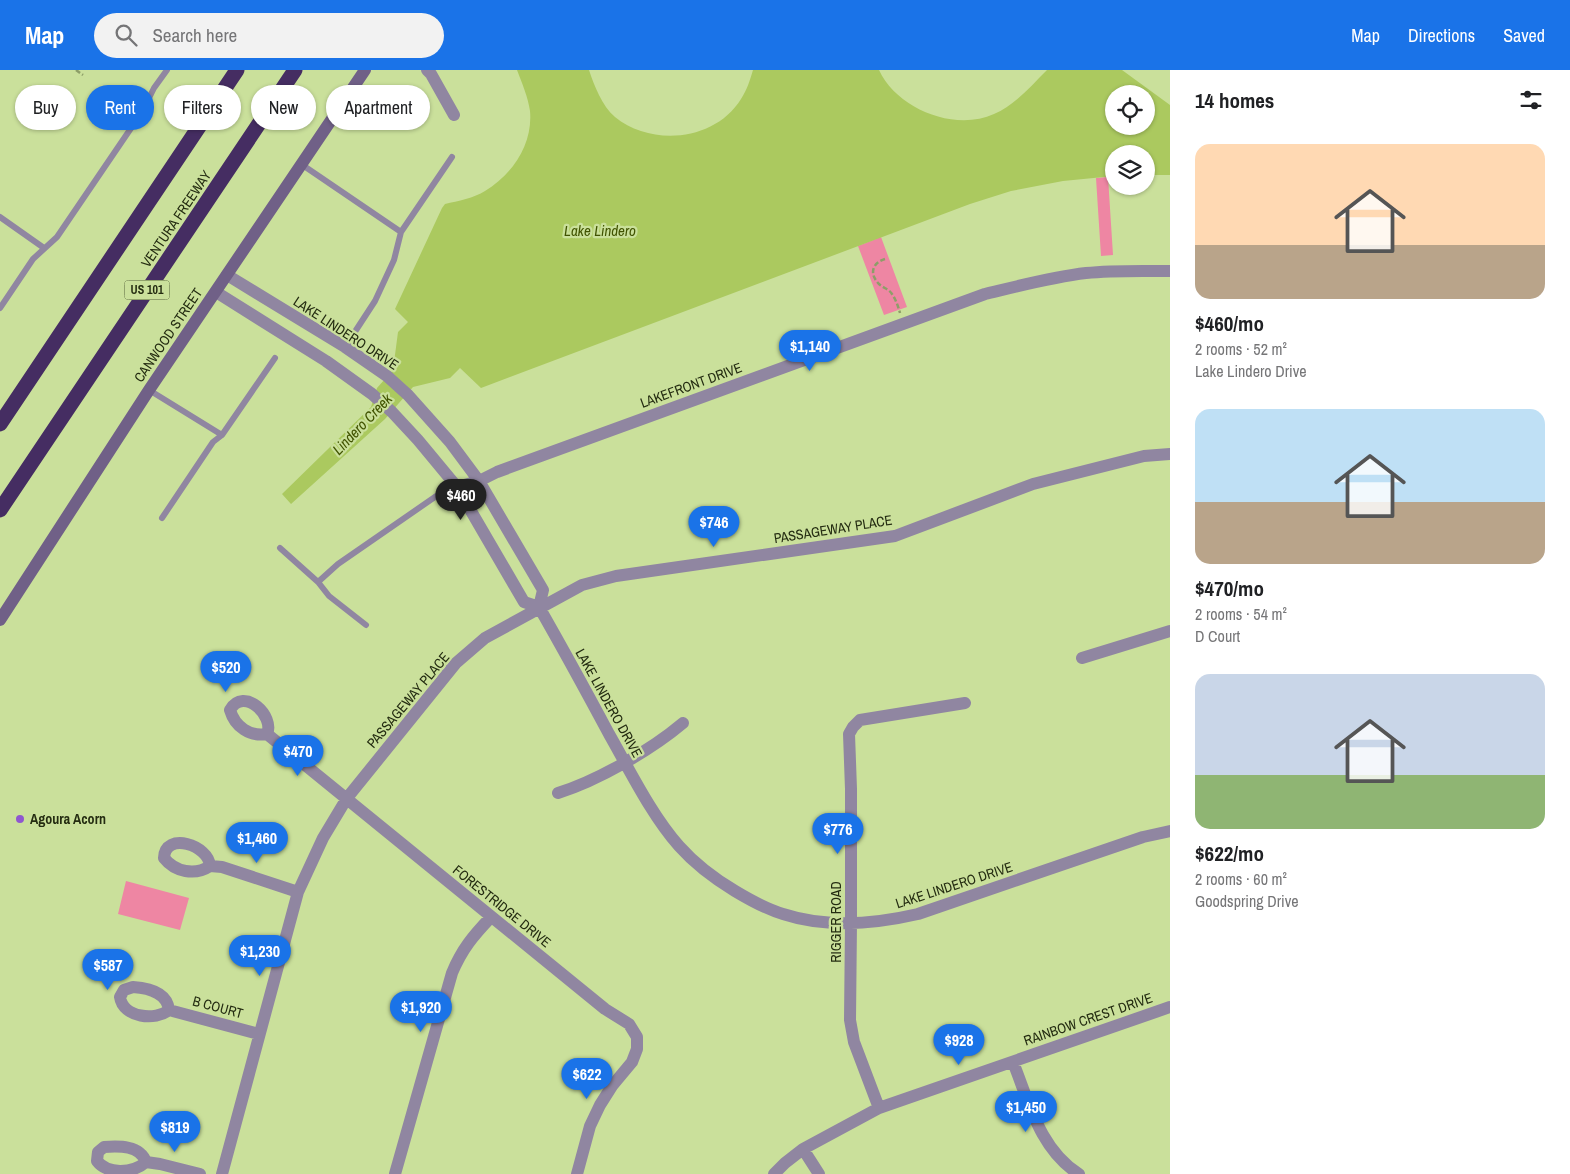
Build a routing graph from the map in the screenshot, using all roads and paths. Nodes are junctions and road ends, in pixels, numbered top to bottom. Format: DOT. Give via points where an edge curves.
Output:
graph roads {
  1 [pos="76,70"];
  2 [pos="167,70"];
  3 [pos="236,70"];
  4 [pos="295,70"];
  5 [pos="365,70"];
  6 [pos="427,70"];
  7 [pos="83,75"];
  8 [pos="454,115"];
  9 [pos="452,157"];
  10 [pos="301,164"];
  11 [pos="0,217"];
  12 [pos="401,232"];
  13 [pos="44,248"];
  14 [pos="884,259"];
  15 [pos="1170,271"];
  16 [pos="227,274"];
  17 [pos="216,292"];
  18 [pos="272,303"];
  19 [pos="0,308"];
  20 [pos="262,320"];
  21 [pos="905,323"];
  22 [pos="345,347"];
  23 [pos="275,358"];
  24 [pos="149,390"];
  25 [pos="0,424"];
  26 [pos="222,435"];
  27 [pos="1170,454"];
  28 [pos="479,482"];
  29 [pos="457,487"];
  30 [pos="0,510"];
  31 [pos="162,518"];
  32 [pos="280,548"];
  33 [pos="318,582"];
  34 [pos="540,607"];
  35 [pos="0,620"];
  36 [pos="366,625"];
  37 [pos="1170,631"];
  38 [pos="1082,658"];
  39 [pos="964,703"];
  40 [pos="683,723"];
  41 [pos="267,734"];
  42 [pos="625,762"];
  43 [pos="558,793"];
  44 [pos="346,798"];
  45 [pos="1170,831"];
  46 [pos="210,866"];
  47 [pos="298,892"];
  48 [pos="491,917"];
  49 [pos="852,923"];
  50 [pos="1170,1007"];
  51 [pos="169,1010"];
  52 [pos="259,1034"];
  53 [pos="1013,1062"];
  54 [pos="879,1108"];
  55 [pos="803,1149"];
  56 [pos="146,1162"];
  57 [pos="200,1174"];
  58 [pos="222,1174"];
  59 [pos="395,1174"];
  60 [pos="577,1174"];
  61 [pos="774,1174"];
  62 [pos="820,1174"];
  63 [pos="1079,1174"];
  1 -- 7 [label="path"];
  2 -- 13 [label="lane" via="57,237"];
  3 -- 25 [label="highway"];
  4 -- 30 [label="highway, VENTURA FREEWAY / US 101"];
  5 -- 10 [label="street, CANWOOD STREET"];
  6 -- 8 [label="street"];
  9 -- 12 [label="lane"];
  10 -- 12 [label="lane"];
  10 -- 16 [label="street, CANWOOD STREET"];
  11 -- 13 [label="lane"];
  12 -- 22 [label="lane" via="394,260 375,301"];
  13 -- 19 [label="lane"];
  14 -- 21 [label="path" via="874,264 874,275 880,285 894,296"];
  15 -- 21 [label="street, LAKEFRONT DRIVE" via="1087,273 1054,278 985,294"];
  16 -- 17 [label="street, CANWOOD STREET"];
  16 -- 18 [label="street, LAKE LINDERO DRIVE"];
  17 -- 20 [label="street"];
  17 -- 24 [label="street, CANWOOD STREET"];
  18 -- 20 [label="street"];
  18 -- 22 [label="street, LAKE LINDERO DRIVE"];
  20 -- 29 [label="street" via="372,394 424,447"];
  21 -- 28 [label="street, LAKEFRONT DRIVE" via="497,472"];
  22 -- 28 [label="street, LAKE LINDERO DRIVE" via="408,395 450,442"];
  23 -- 26 [label="lane"];
  24 -- 26 [label="lane"];
  24 -- 35 [label="street, CANWOOD STREET"];
  26 -- 31 [label="lane" via="213,442"];
  27 -- 34 [label="street, PASSAGEWAY PLACE" via="1144,456 1033,484 895,536 616,576 582,585"];
  28 -- 29 [label="street, LAKEFRONT DRIVE"];
  28 -- 34 [label="street, LAKE LINDERO DRIVE" via="542,590"];
  29 -- 33 [label="lane" via="445,490 338,564"];
  29 -- 34 [label="street" via="524,602"];
  32 -- 33 [label="lane"];
  33 -- 36 [label="lane" via="329,596"];
  34 -- 42 [label="street, LAKE LINDERO DRIVE"];
  34 -- 44 [label="street, PASSAGEWAY PLACE" via="485,638 456,663"];
  37 -- 38 [label="street"];
  39 -- 49 [label="street, RIGGER ROAD" via="860,720 849,734"];
  40 -- 42 [label="street" via="664,739"];
  41 -- 44 [label="street, FORESTRIDGE DRIVE"];
  42 -- 43 [label="street"];
  42 -- 49 [label="street, LAKE LINDERO DRIVE" via="678,846 723,884 783,914 822,922"];
  44 -- 47 [label="street, PASSAGEWAY PLACE"];
  44 -- 48 [label="street, FORESTRIDGE DRIVE"];
  45 -- 49 [label="street, LAKE LINDERO DRIVE" via="1143,837 918,914 894,920"];
  46 -- 47 [label="street"];
  47 -- 52 [label="street, PASSAGEWAY PLACE"];
  48 -- 59 [label="street" via="471,938 452,973"];
  48 -- 60 [label="street, FORESTRIDGE DRIVE" via="605,1009 629,1024 637,1037 632,1062 612,1086 590,1126"];
  49 -- 54 [label="street, RIGGER ROAD" via="851,1031"];
  50 -- 53 [label="street, RAINBOW CREST DRIVE"];
  51 -- 52 [label="street, B COURT"];
  52 -- 58 [label="street, PASSAGEWAY PLACE"];
  53 -- 54 [label="street, RAINBOW CREST DRIVE"];
  53 -- 63 [label="street" via="1038,1127 1053,1152"];
  54 -- 55 [label="street, RAINBOW CREST DRIVE"];
  55 -- 61 [label="street, RAINBOW CREST DRIVE"];
  55 -- 62 [label="street"];
  56 -- 57 [label="street"];
}
